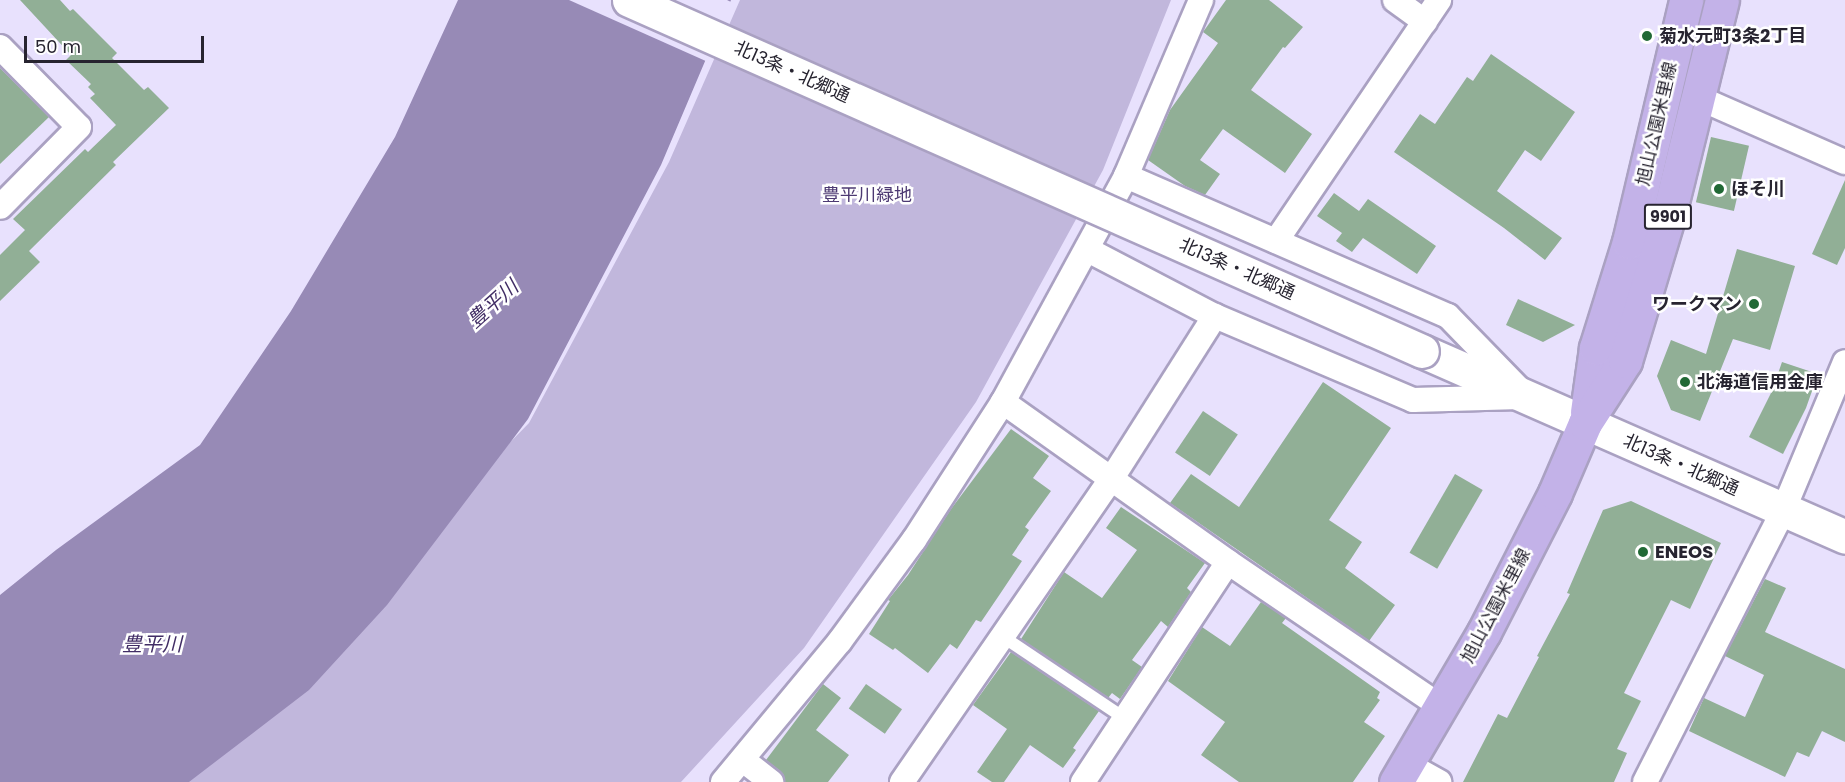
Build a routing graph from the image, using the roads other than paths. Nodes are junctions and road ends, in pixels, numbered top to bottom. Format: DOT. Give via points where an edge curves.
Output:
graph roads {
  1 [pos="629,0"];
  2 [pos="1201,0"];
  3 [pos="1395,0"];
  4 [pos="1439,0"];
  5 [pos="1686,0"];
  6 [pos="1722,0"];
  7 [pos="1425,22"];
  8 [pos="0,47"];
  9 [pos="1699,98"];
  10 [pos="1845,162"];
  11 [pos="1126,176"];
  12 [pos="0,207"];
  13 [pos="1276,241"];
  14 [pos="1088,250"];
  15 [pos="1215,316"];
  16 [pos="1845,362"];
  17 [pos="1527,397"];
  18 [pos="1003,402"];
  19 [pos="1585,423"];
  20 [pos="1112,478"];
  21 [pos="1784,511"];
  22 [pos="1845,537"];
  23 [pos="1228,562"];
  24 [pos="1002,636"];
  25 [pos="1441,707"];
  26 [pos="1124,718"];
  27 [pos="743,760"];
  28 [pos="1401,773"];
  29 [pos="723,782"];
  30 [pos="771,782"];
  31 [pos="902,782"];
  32 [pos="1083,782"];
  33 [pos="1439,782"];
  34 [pos="1645,782"];
  1 -- 17 [label="street, 北13条・北郷通, bridge"];
  2 -- 11 [label="street"];
  3 -- 7 [label="street"];
  4 -- 7 [label="street"];
  5 -- 19 [label="main road, 旭山公園米里線 / 9901" via="1629,242 1596,348"];
  6 -- 9 [label="main road, 旭山公園米里線 / 9901"];
  7 -- 13 [label="street"];
  8 -- 12 [label="street" via="79,127"];
  9 -- 10 [label="street"];
  9 -- 19 [label="main road, 旭山公園米里線 / 9901" via="1625,361"];
  11 -- 13 [label="street"];
  11 -- 14 [label="street"];
  13 -- 17 [label="street" via="1448,316"];
  14 -- 15 [label="street"];
  14 -- 18 [label="street"];
  15 -- 17 [label="street" via="1413,400"];
  15 -- 20 [label="street"];
  16 -- 21 [label="street"];
  17 -- 19 [label="street, 北13条・北郷通"];
  18 -- 20 [label="street"];
  18 -- 27 [label="street" via="914,540 840,641"];
  19 -- 21 [label="street, 北13条・北郷通"];
  19 -- 25 [label="main road, 旭山公園米里線 / 9901" via="1529,545"];
  20 -- 23 [label="street"];
  20 -- 24 [label="street"];
  21 -- 22 [label="street, 北13条・北郷通"];
  21 -- 34 [label="street"];
  23 -- 25 [label="street"];
  23 -- 26 [label="street"];
  24 -- 26 [label="lane"];
  24 -- 31 [label="street"];
  25 -- 28 [label="main road, 旭山公園米里線 / 9901"];
  26 -- 32 [label="street"];
  27 -- 29 [label="street"];
  27 -- 30 [label="street"];
  28 -- 33 [label="street"];
}
